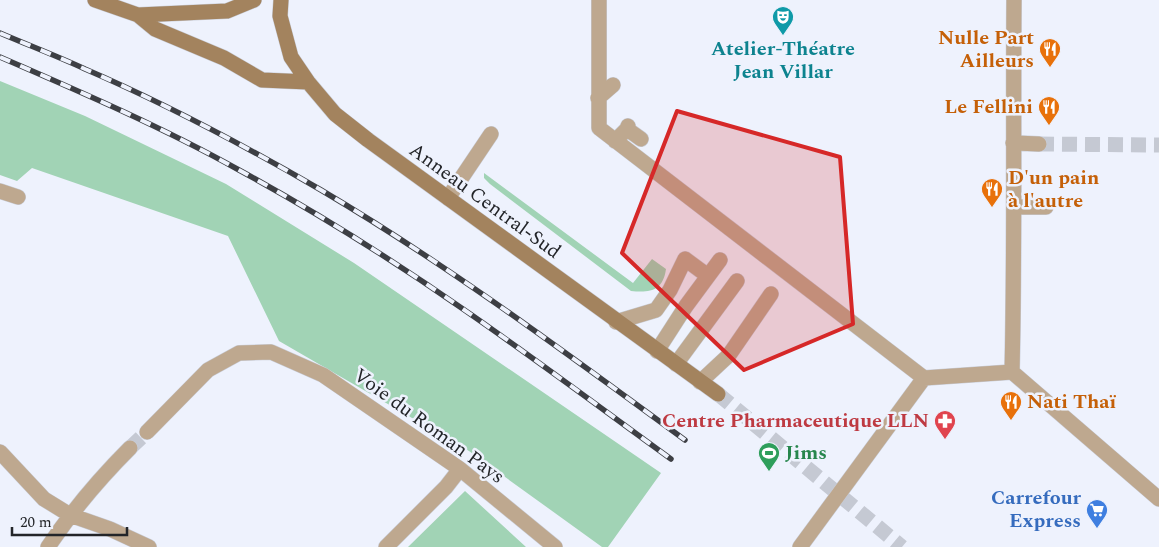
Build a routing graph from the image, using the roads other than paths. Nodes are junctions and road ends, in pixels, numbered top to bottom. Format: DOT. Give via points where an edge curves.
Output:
graph roads {
  1 [pos="96,0"];
  2 [pos="254,0"];
  3 [pos="281,0"];
  4 [pos="599,0"];
  5 [pos="1014,0"];
  6 [pos="138,16"];
  7 [pos="308,82"];
  8 [pos="613,85"];
  9 [pos="598,98"];
  10 [pos="491,134"];
  11 [pos="641,139"];
  12 [pos="615,141"];
  13 [pos="1013,143"];
  14 [pos="1040,144"];
  15 [pos="0,191"];
  16 [pos="18,197"];
  17 [pos="448,198"];
  18 [pos="1014,207"];
  19 [pos="1046,207"];
  20 [pos="720,260"];
  21 [pos="708,276"];
  22 [pos="737,281"];
  23 [pos="771,294"];
  24 [pos="616,322"];
  25 [pos="657,351"];
  26 [pos="676,364"];
  27 [pos="1012,372"];
  28 [pos="924,378"];
  29 [pos="700,382"];
  30 [pos="718,394"];
  31 [pos="147,432"];
  32 [pos="130,448"];
  33 [pos="0,452"];
  34 [pos="460,469"];
  35 [pos="1159,499"];
  36 [pos="70,514"];
  37 [pos="802,546"];
  38 [pos="48,547"];
  39 [pos="149,547"];
  40 [pos="386,547"];
  41 [pos="555,547"];
  1 -- 6 [label="main road"];
  2 -- 6 [label="main road" via="227,11"];
  3 -- 7 [label="main road, Anneau Central-Sud" via="280,16 292,57"];
  4 -- 9 [label="street"];
  5 -- 13 [label="street"];
  6 -- 7 [label="main road" via="155,29 224,58 262,80"];
  7 -- 17 [label="main road, Anneau Central-Sud" via="335,114"];
  8 -- 9 [label="street"];
  9 -- 12 [label="street" via="598,128"];
  10 -- 17 [label="street"];
  11 -- 12 [label="street" via="628,127"];
  12 -- 28 [label="street"];
  13 -- 14 [label="street"];
  13 -- 18 [label="street"];
  15 -- 16 [label="street"];
  17 -- 24 [label="main road, Anneau Central-Sud"];
  18 -- 19 [label="street"];
  18 -- 27 [label="street"];
  20 -- 21 [label="street"];
  21 -- 24 [label="street" via="685,259 656,310"];
  21 -- 25 [label="street"];
  22 -- 26 [label="street"];
  23 -- 29 [label="street" via="729,355"];
  24 -- 25 [label="main road, Anneau Central-Sud"];
  25 -- 26 [label="main road, Anneau Central-Sud"];
  26 -- 29 [label="main road, Anneau Central-Sud"];
  27 -- 28 [label="street"];
  27 -- 35 [label="street"];
  28 -- 37 [label="street"];
  29 -- 30 [label="main road, Anneau Central-Sud"];
  31 -- 34 [label="street, Voie du Roman Pays" via="208,370 239,354 271,352 323,375"];
  32 -- 36 [label="street" via="101,476"];
  33 -- 36 [label="street" via="44,499"];
  34 -- 40 [label="street" via="446,488"];
  34 -- 41 [label="street, Voie du Roman Pays"];
  36 -- 38 [label="street"];
  36 -- 39 [label="street"];
}
